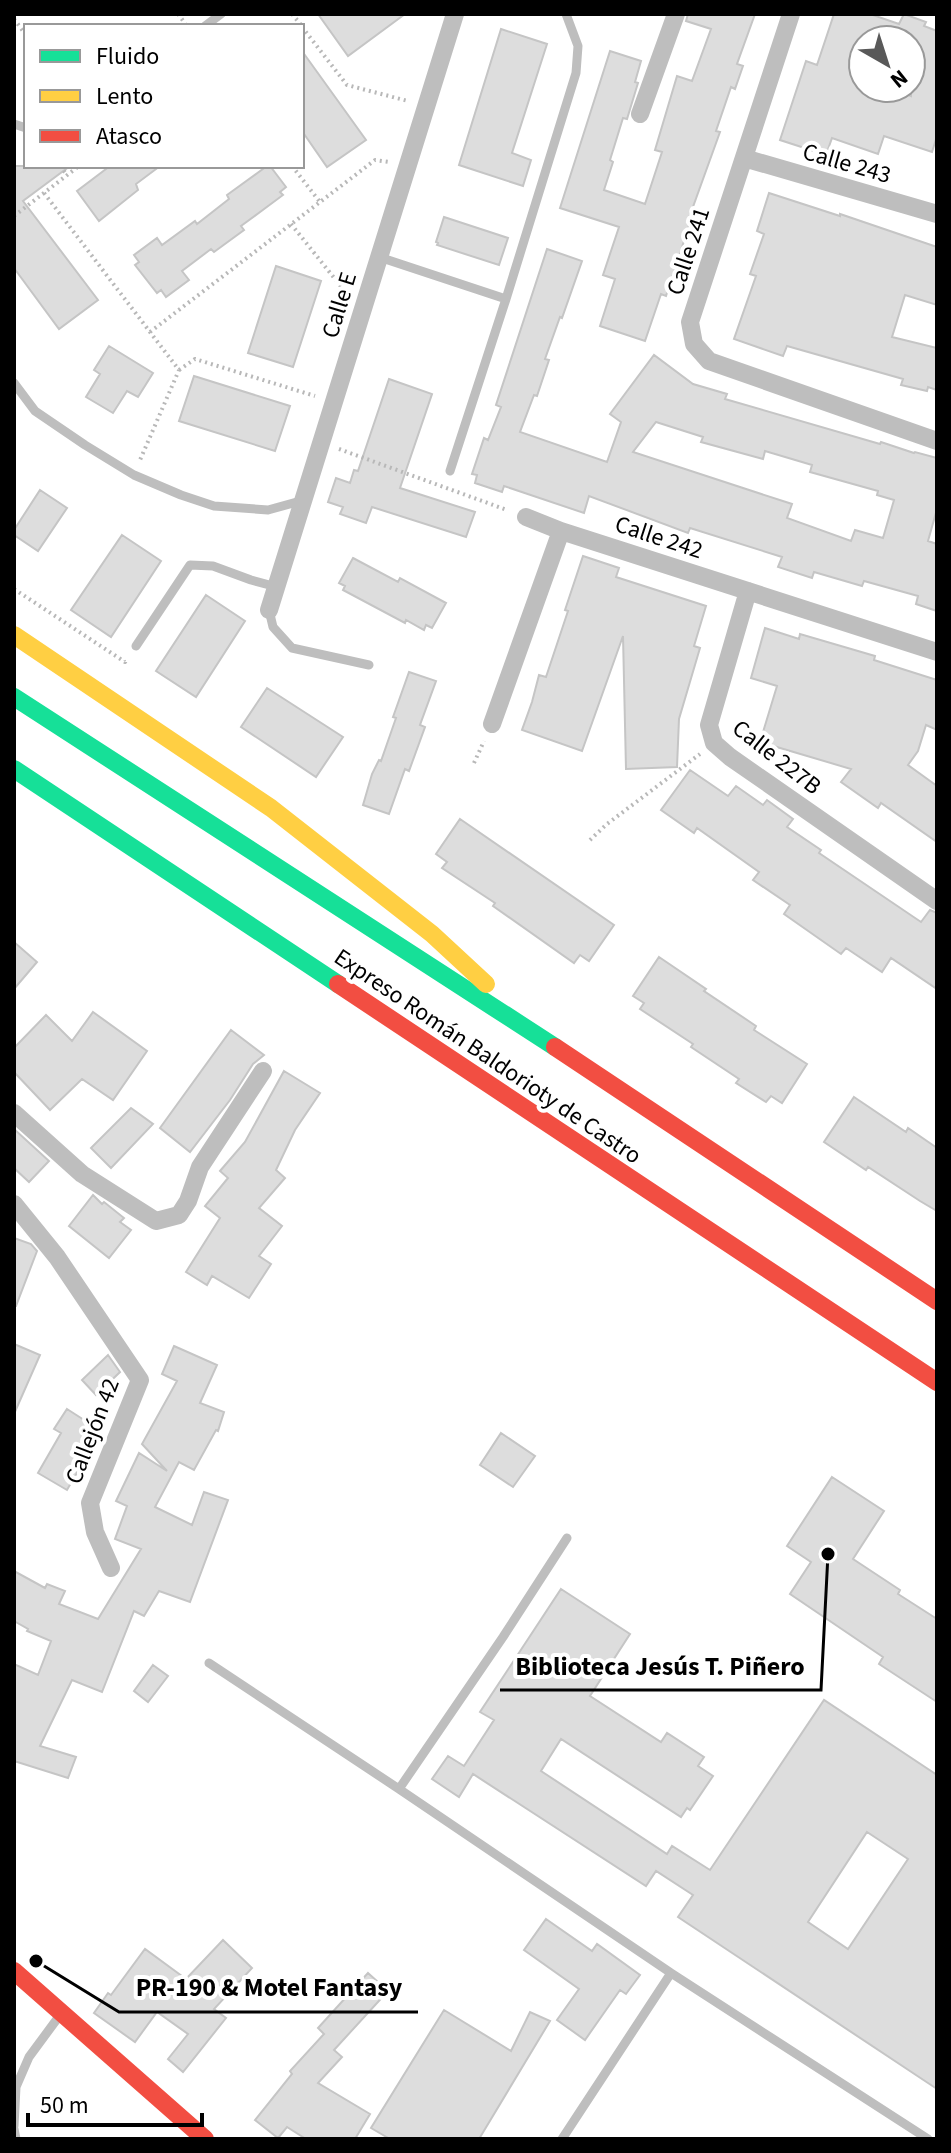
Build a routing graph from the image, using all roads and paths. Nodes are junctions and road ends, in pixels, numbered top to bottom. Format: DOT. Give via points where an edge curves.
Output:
graph roads {
  1 [pos="455,14"];
  2 [pos="566,14"];
  3 [pos="676,14"];
  4 [pos="791,14"];
  5 [pos="304,29"];
  6 [pos="426,105"];
  7 [pos="640,114"];
  8 [pos="744,158"];
  9 [pos="408,165"];
  10 [pos="62,168"];
  11 [pos="76,168"];
  12 [pos="294,168"];
  13 [pos="67,175"];
  14 [pos="44,193"];
  15 [pos="320,202"];
  16 [pos="937,214"];
  17 [pos="14,216"];
  18 [pos="291,224"];
  19 [pos="379,257"];
  20 [pos="506,299"];
  21 [pos="365,302"];
  22 [pos="150,332"];
  23 [pos="179,370"];
  24 [pos="14,383"];
  25 [pos="334,402"];
  26 [pos="937,441"];
  27 [pos="322,442"];
  28 [pos="450,471"];
  29 [pos="134,475"];
  30 [pos="304,500"];
  31 [pos="526,517"];
  32 [pos="561,531"];
  33 [pos="277,587"];
  34 [pos="14,589"];
  35 [pos="748,591"];
  36 [pos="269,610"];
  37 [pos="14,635"];
  38 [pos="136,646"];
  39 [pos="937,652"];
  40 [pos="369,665"];
  41 [pos="14,697"];
  42 [pos="492,724"];
  43 [pos="714,743"];
  44 [pos="14,769"];
  45 [pos="590,840"];
  46 [pos="937,901"];
  47 [pos="547,1041"];
  48 [pos="263,1071"];
  49 [pos="14,1113"];
  50 [pos="14,1204"];
  51 [pos="937,1301"];
  52 [pos="937,1382"];
  53 [pos="567,1538"];
  54 [pos="111,1568"];
  55 [pos="209,1663"];
  56 [pos="399,1789"];
  57 [pos="14,1971"];
  58 [pos="671,1973"];
  59 [pos="62,2013"];
  60 [pos="14,2128"];
  61 [pos="16,2139"];
  62 [pos="205,2139"];
  63 [pos="562,2139"];
  64 [pos="928,2139"];
  1 -- 6 [label="street, Calle E"];
  2 -- 20 [label="lane" via="578,46 576,73"];
  3 -- 7 [label="street"];
  4 -- 8 [label="street, Calle 241"];
  5 -- 6 [label="path" via="347,85"];
  6 -- 9 [label="street, Calle E"];
  8 -- 16 [label="street, Calle 243"];
  8 -- 26 [label="street, Calle 241" via="690,322 694,344 709,361"];
  9 -- 15 [label="path" via="375,160"];
  9 -- 19 [label="street, Calle E"];
  10 -- 13 [label="path"];
  11 -- 13 [label="path"];
  12 -- 15 [label="path"];
  13 -- 14 [label="path"];
  14 -- 17 [label="path"];
  14 -- 22 [label="path"];
  15 -- 18 [label="path"];
  18 -- 21 [label="path" via="349,296"];
  18 -- 22 [label="path"];
  19 -- 20 [label="lane"];
  19 -- 21 [label="street, Calle E"];
  20 -- 28 [label="lane"];
  21 -- 25 [label="street, Calle E"];
  22 -- 23 [label="path"];
  23 -- 25 [label="path" via="195,359"];
  23 -- 29 [label="path"];
  24 -- 29 [label="lane" via="35,411"];
  25 -- 27 [label="street, Calle E"];
  27 -- 30 [label="street, Calle E"];
  27 -- 31 [label="path"];
  29 -- 30 [label="lane" via="214,506 268,510"];
  30 -- 33 [label="street, Calle E"];
  31 -- 32 [label="street, Calle 242"];
  32 -- 35 [label="street, Calle 242"];
  32 -- 42 [label="street"];
  33 -- 36 [label="street, Calle E"];
  33 -- 38 [label="lane" via="213,566 190,565"];
  34 -- 38 [label="path" via="125,662"];
  35 -- 39 [label="street, Calle 242"];
  35 -- 43 [label="street, Calle 227B" via="709,725"];
  36 -- 40 [label="lane" via="273,627 292,648"];
  37 -- 47 [label="main road" via="271,808 432,934"];
  41 -- 47 [label="main road, Expreso Román Baldorioty de Castro"];
  43 -- 45 [label="path"];
  43 -- 46 [label="street, Calle 227B"];
  44 -- 52 [label="main road, Expreso Román Baldorioty de Castro"];
  47 -- 51 [label="main road, Expreso Román Baldorioty de Castro"];
  48 -- 49 [label="street" via="200,1167 179,1215 156,1221 82,1174"];
  50 -- 54 [label="street, Callejón 42" via="57,1257 140,1380 90,1503 95,1532"];
  53 -- 56 [label="lane"];
  55 -- 56 [label="lane"];
  56 -- 58 [label="lane"];
  57 -- 59 [label="main road"];
  58 -- 63 [label="lane"];
  58 -- 64 [label="lane"];
  59 -- 60 [label="lane" via="29,2057 16,2087"];
  59 -- 62 [label="main road"];
  60 -- 61 [label="lane"];
}
